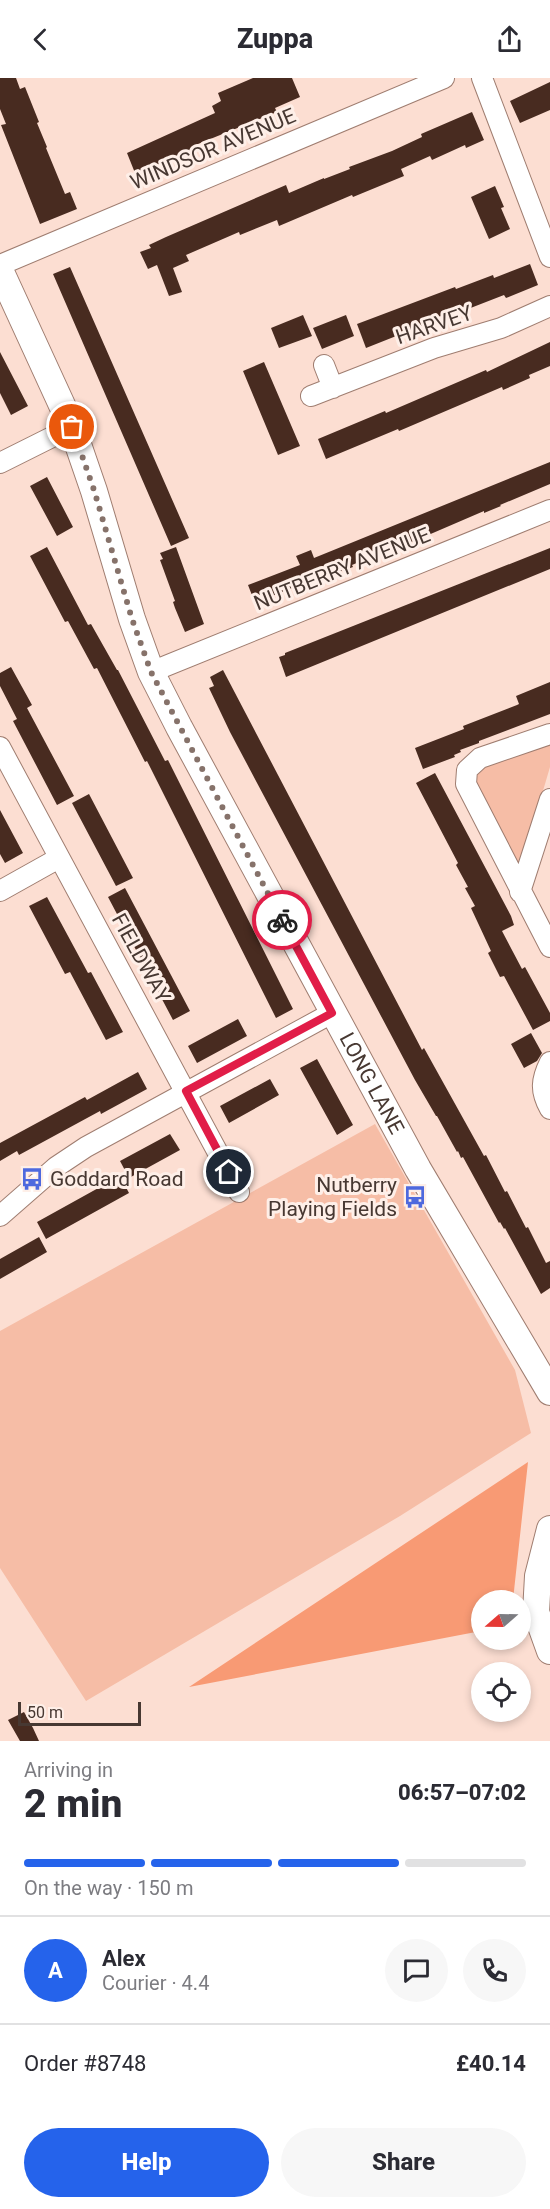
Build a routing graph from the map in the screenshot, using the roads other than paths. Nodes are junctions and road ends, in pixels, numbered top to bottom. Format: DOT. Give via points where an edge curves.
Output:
graph roads {
  1 [pos="444,78"];
  2 [pos="482,78"];
  3 [pos="550,257"];
  4 [pos="0,265"];
  5 [pos="0,270"];
  6 [pos="550,306"];
  7 [pos="324,365"];
  8 [pos="333,388"];
  9 [pos="311,396"];
  10 [pos="72,427"];
  11 [pos="0,463"];
  12 [pos="550,510"];
  13 [pos="151,672"];
  14 [pos="550,734"];
  15 [pos="0,747"];
  16 [pos="550,799"];
  17 [pos="59,858"];
  18 [pos="0,891"];
  19 [pos="520,892"];
  20 [pos="550,947"];
  21 [pos="332,1013"];
  22 [pos="550,1062"];
  23 [pos="186,1091"];
  24 [pos="550,1109"];
  25 [pos="239,1192"];
  26 [pos="0,1216"];
  27 [pos="550,1392"];
  28 [pos="550,1529"];
  29 [pos="550,1652"];
  1 -- 4 [label="street, WINDSOR AVENUE"];
  2 -- 3 [label="street"];
  5 -- 10 [label="street, LONG LANE"];
  6 -- 8 [label="street, HARVEY" via="501,328 434,348"];
  7 -- 8 [label="street"];
  8 -- 9 [label="street, HARVEY"];
  10 -- 11 [label="street"];
  10 -- 13 [label="street, LONG LANE"];
  12 -- 13 [label="street, NUTBERRY AVENUE"];
  13 -- 21 [label="street, LONG LANE"];
  14 -- 19 [label="street" via="480,758 467,770 466,784"];
  15 -- 17 [label="street, FIELDWAY"];
  16 -- 19 [label="street"];
  17 -- 18 [label="street"];
  17 -- 23 [label="street, FIELDWAY"];
  19 -- 20 [label="street"];
  21 -- 23 [label="street"];
  21 -- 27 [label="street, LONG LANE" via="418,1169"];
  22 -- 24 [label="street" via="542,1078 542,1092"];
  23 -- 25 [label="street, FIELDWAY"];
  23 -- 26 [label="street" via="56,1167"];
  28 -- 29 [label="street" via="538,1576 536,1612"];
}
